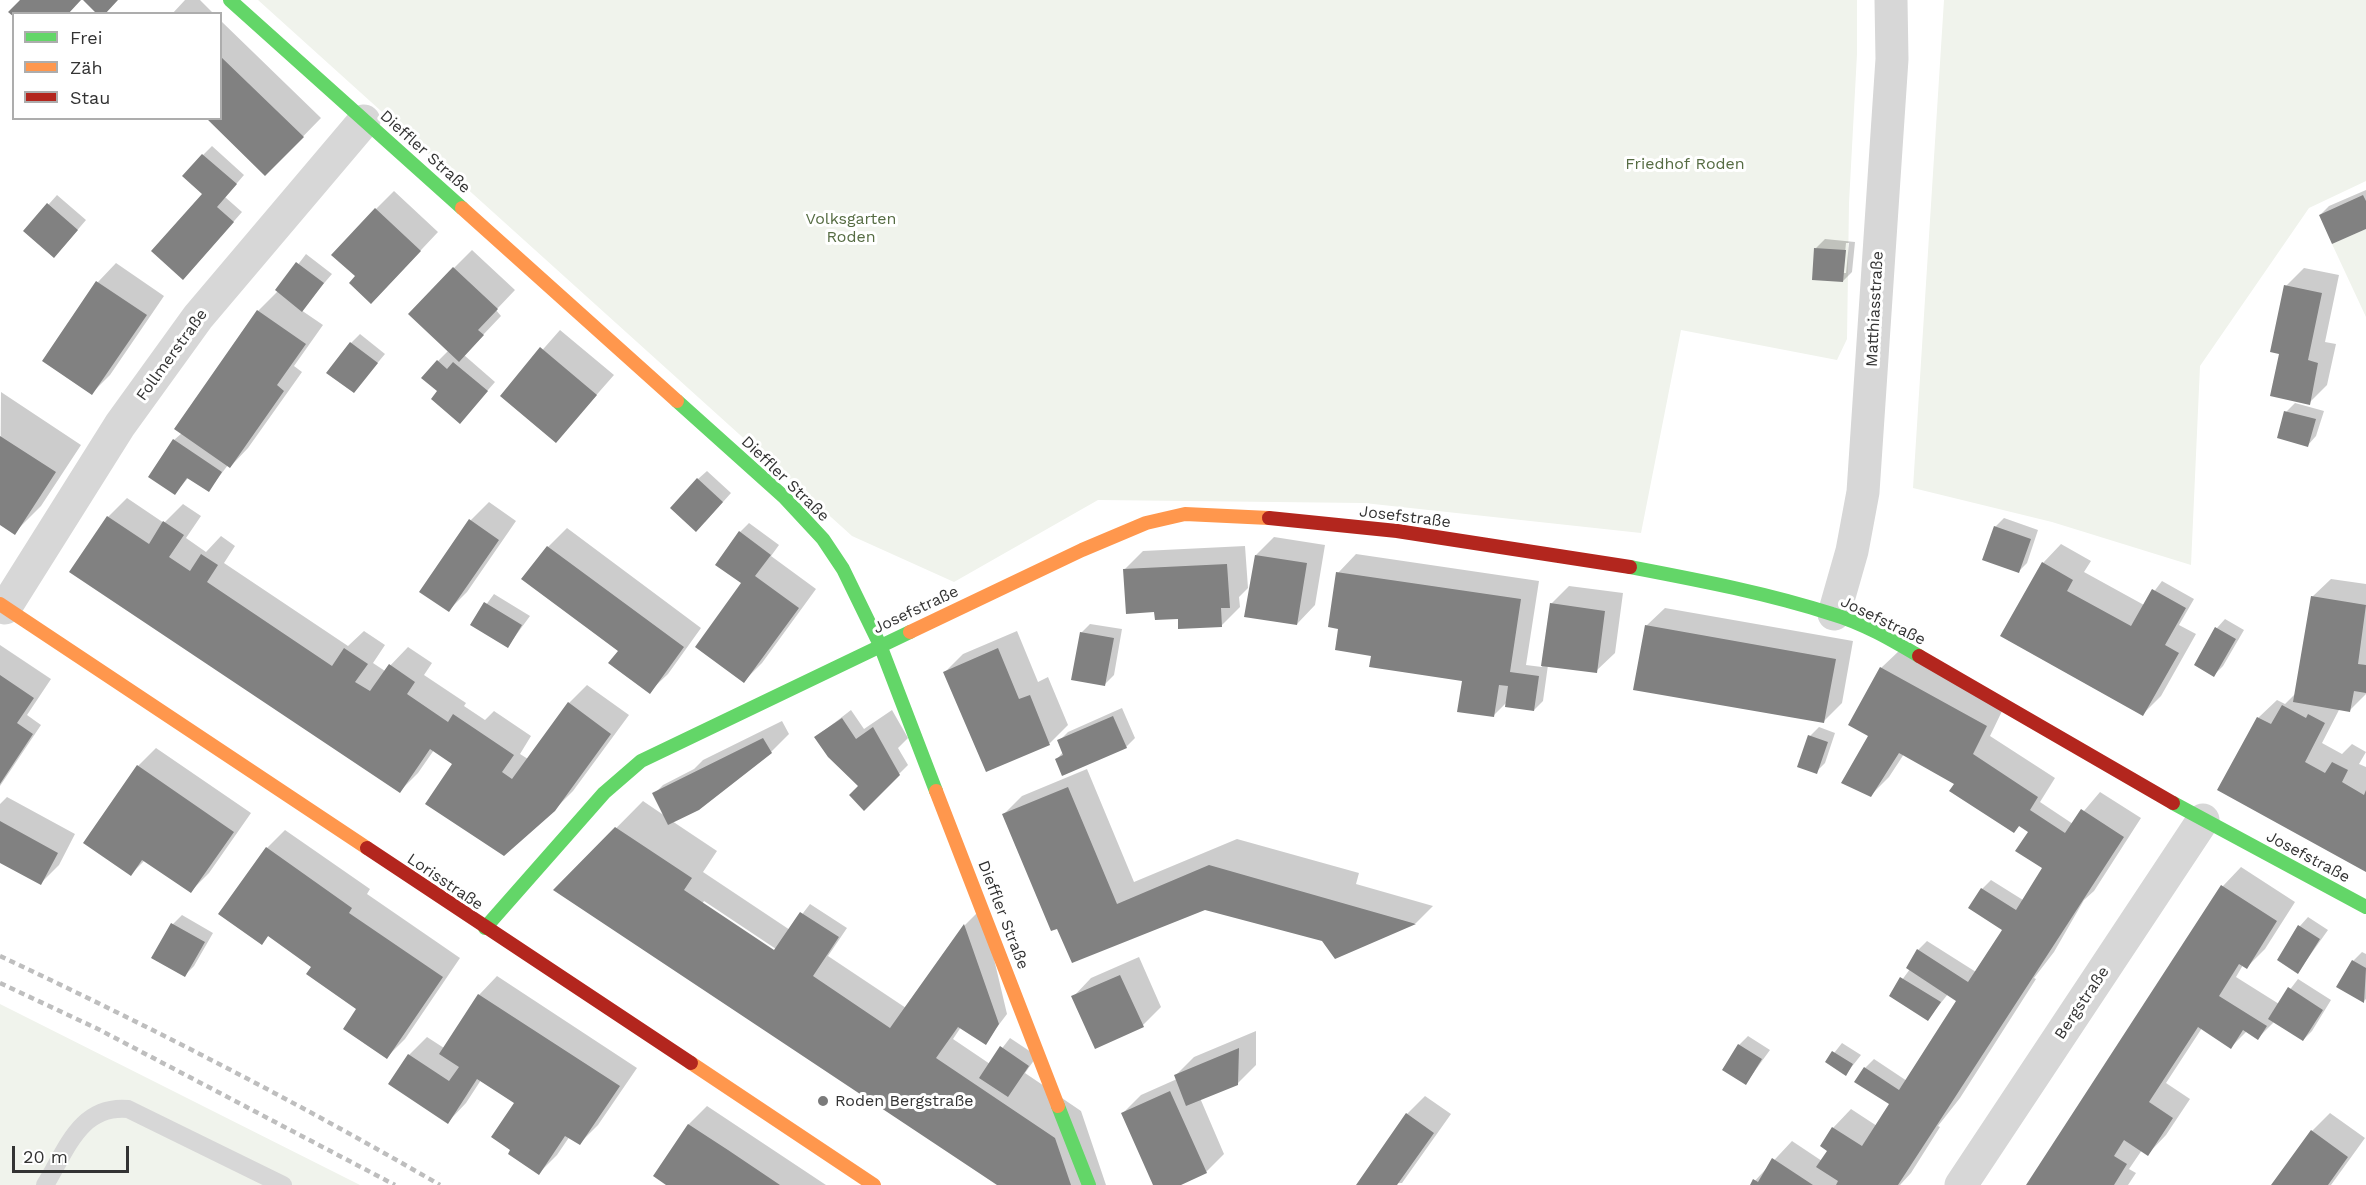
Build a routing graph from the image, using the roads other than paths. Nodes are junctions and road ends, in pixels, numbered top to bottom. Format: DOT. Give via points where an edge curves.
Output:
graph roads {
  1 [pos="230,0"];
  2 [pos="1891,0"];
  3 [pos="364,121"];
  4 [pos="3,606"];
  5 [pos="1834,614"];
  6 [pos="880,645"];
  7 [pos="2203,820"];
  8 [pos="2366,907"];
  9 [pos="485,928"];
  10 [pos="45,1185"];
  11 [pos="283,1185"];
  12 [pos="874,1185"];
  13 [pos="1089,1185"];
  14 [pos="1961,1185"];
  1 -- 3 [label="street, Dieffler Straße"];
  2 -- 5 [label="street, Matthiasstraße" via="1892,59 1863,492"];
  3 -- 4 [label="street, Follmerstraße" via="198,317 120,425"];
  3 -- 6 [label="street, Dieffler Straße" via="784,497 823,539 843,569"];
  4 -- 9 [label="street, Lorisstraße"];
  5 -- 6 [label="street, Josefstraße" via="1631,567 1397,531 1242,515 1185,514 1146,523 1082,550"];
  5 -- 7 [label="street, Josefstraße" via="1887,638"];
  6 -- 9 [label="street, Josefstraße" via="641,761 604,793"];
  6 -- 13 [label="street, Dieffler Straße"];
  7 -- 8 [label="street, Josefstraße"];
  7 -- 14 [label="street, Bergstraße"];
  9 -- 12 [label="street, Lorisstraße"];
  10 -- 11 [label="lane" via="84,1123 99,1111 114,1108 128,1109"];
}
